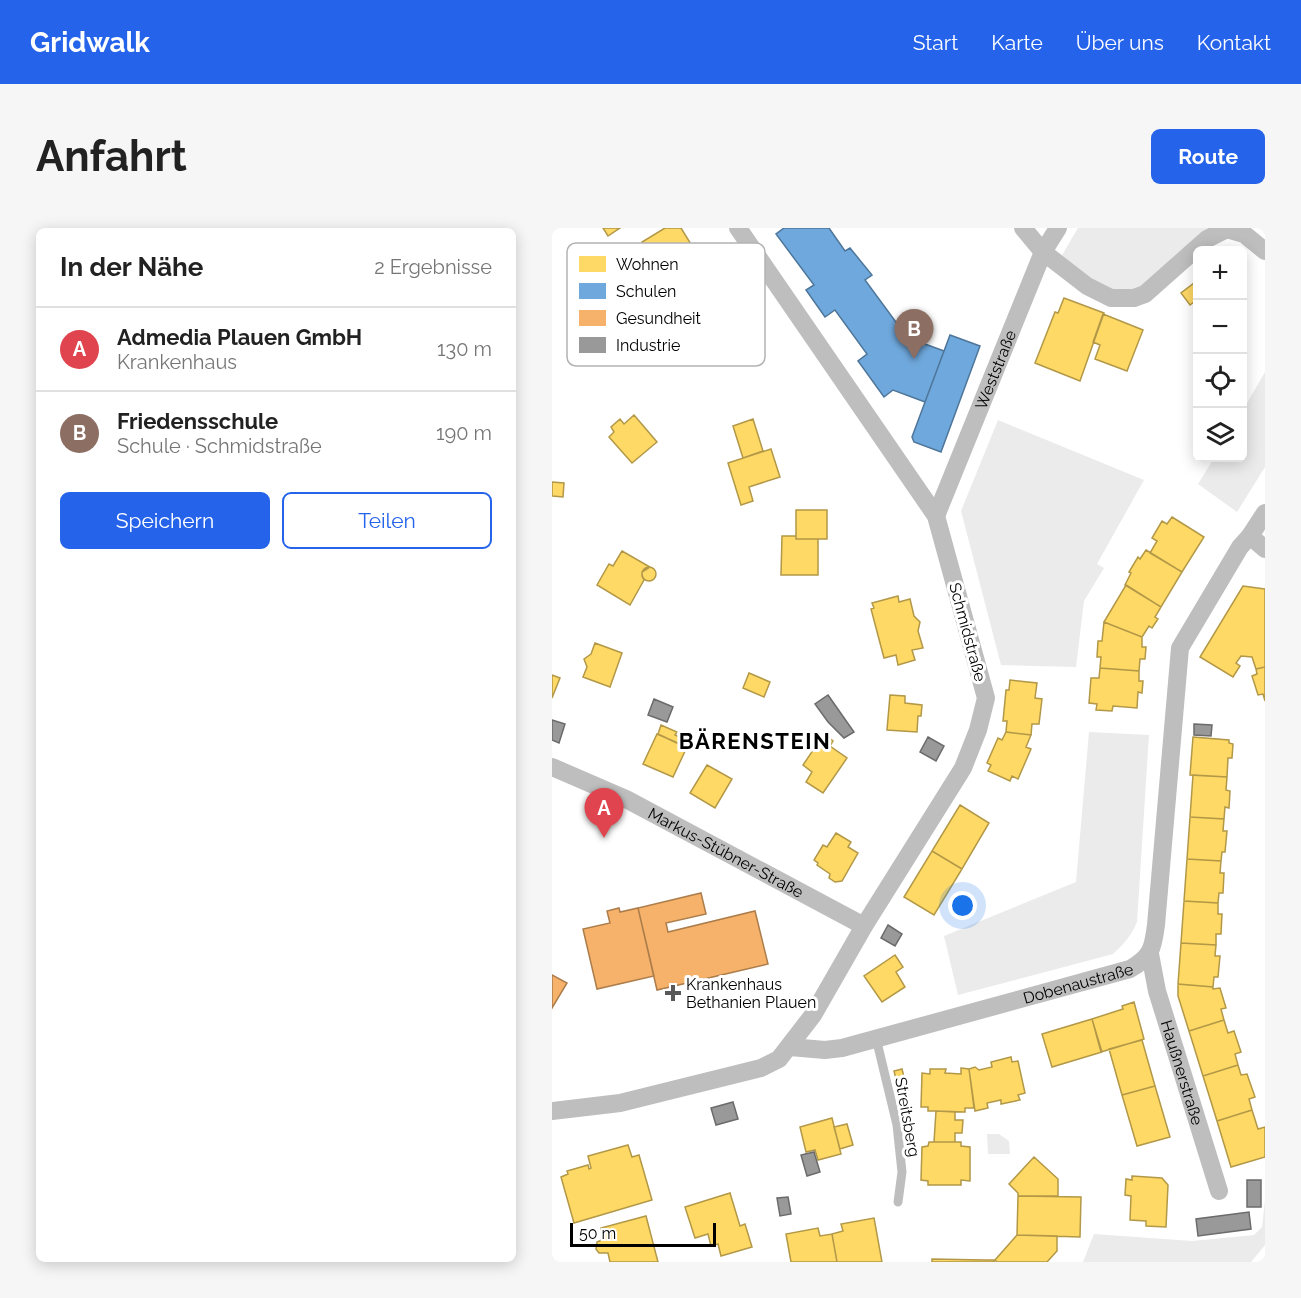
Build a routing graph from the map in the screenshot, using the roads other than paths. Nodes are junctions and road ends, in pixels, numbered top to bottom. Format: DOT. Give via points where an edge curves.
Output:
graph roads {
  1 [pos="738,228"];
  2 [pos="1023,228"];
  3 [pos="1058,228"];
  4 [pos="748,243"];
  5 [pos="1265,250"];
  6 [pos="1043,252"];
  7 [pos="765,267"];
  8 [pos="1265,513"];
  9 [pos="936,516"];
  10 [pos="1250,536"];
  11 [pos="1265,549"];
  12 [pos="552,767"];
  13 [pos="864,926"];
  14 [pos="1150,954"];
  15 [pos="876,1038"];
  16 [pos="790,1047"];
  17 [pos="552,1111"];
  18 [pos="1219,1191"];
  19 [pos="898,1202"];
  1 -- 4 [label="street, Schmidstraße"];
  2 -- 6 [label="street"];
  3 -- 6 [label="street, Weststraße"];
  5 -- 6 [label="street" via="1244,234 1227,229 1207,239 1145,294 1134,298 1111,298 1087,286"];
  6 -- 9 [label="street, Weststraße"];
  7 -- 9 [label="street, Schmidstraße"];
  8 -- 10 [label="street, Dobenaustraße"];
  9 -- 13 [label="street, Schmidstraße" via="986,698 963,768"];
  10 -- 11 [label="street"];
  10 -- 14 [label="street, Dobenaustraße" via="1180,648 1156,925"];
  12 -- 13 [label="street, Markus-Stübner-Straße" via="626,799"];
  13 -- 16 [label="street, Schmidstraße"];
  14 -- 15 [label="street, Dobenaustraße" via="1130,969"];
  14 -- 18 [label="street, Haußnerstraße" via="1157,991"];
  15 -- 16 [label="street, Dobenaustraße" via="825,1050"];
  15 -- 19 [label="lane, Streitsberg" via="897,1125 902,1172"];
  16 -- 17 [label="street" via="779,1059 761,1068 620,1103"];
}
